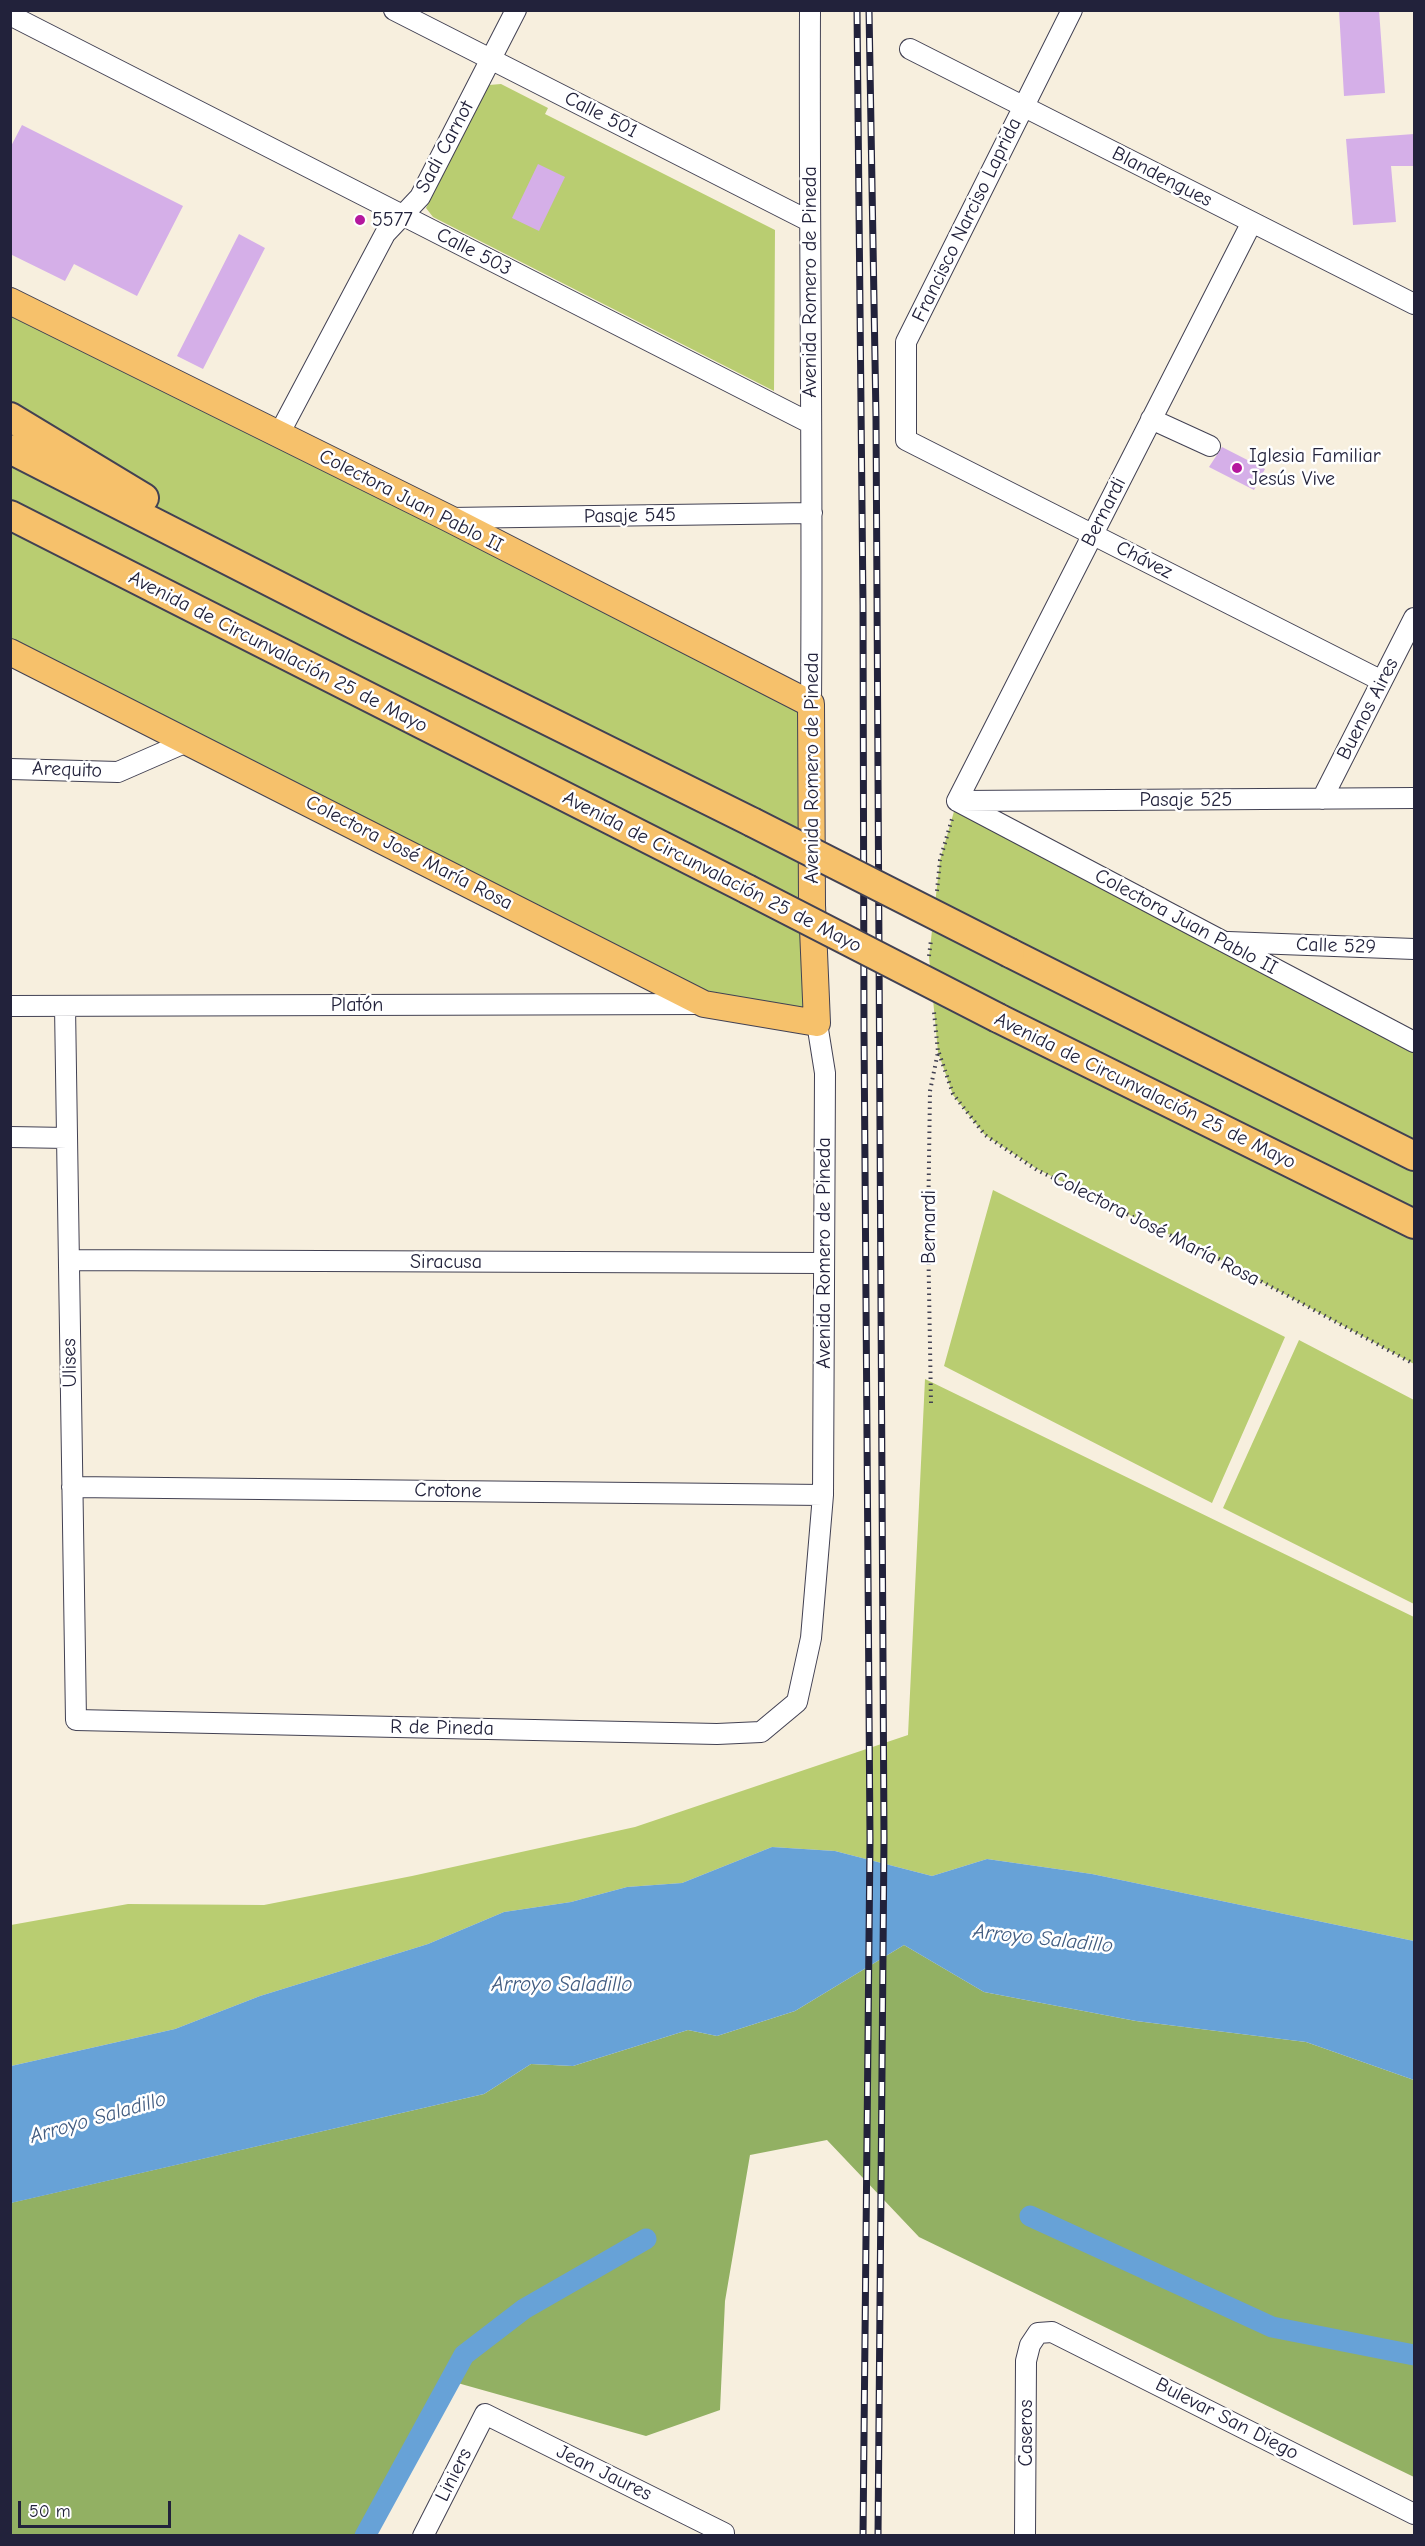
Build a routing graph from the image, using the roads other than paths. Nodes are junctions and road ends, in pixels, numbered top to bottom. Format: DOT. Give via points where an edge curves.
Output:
graph roads {
  1 [pos="394,10"];
  2 [pos="516,10"];
  3 [pos="810,10"];
  4 [pos="1072,10"];
  5 [pos="10,15"];
  6 [pos="910,49"];
  7 [pos="490,59"];
  8 [pos="1023,106"];
  9 [pos="404,216"];
  10 [pos="809,221"];
  11 [pos="1252,222"];
  12 [pos="10,301"];
  13 [pos="1414,304"];
  14 [pos="10,417"];
  15 [pos="1151,419"];
  16 [pos="810,423"];
  17 [pos="279,435"];
  18 [pos="906,440"];
  19 [pos="1210,446"];
  20 [pos="10,449"];
  21 [pos="812,513"];
  22 [pos="10,516"];
  23 [pos="448,518"];
  24 [pos="10,531"];
  25 [pos="1093,535"];
  26 [pos="126,574"];
  27 [pos="1414,618"];
  28 [pos="357,626"];
  29 [pos="10,652"];
  30 [pos="1382,681"];
  31 [pos="810,704"];
  32 [pos="189,741"];
  33 [pos="10,769"];
  34 [pos="1414,798"];
  35 [pos="1322,799"];
  36 [pos="957,801"];
  37 [pos="1221,941"];
  38 [pos="1414,949"];
  39 [pos="704,1004"];
  40 [pos="10,1006"];
  41 [pos="65,1006"];
  42 [pos="817,1023"];
  43 [pos="1414,1042"];
  44 [pos="10,1137"];
  45 [pos="67,1138"];
  46 [pos="1414,1156"];
  47 [pos="1414,1224"];
  48 [pos="69,1260"];
  49 [pos="823,1263"];
  50 [pos="72,1487"];
  51 [pos="823,1495"];
  52 [pos="797,1702"];
  53 [pos="76,1720"];
  54 [pos="1038,2333"];
  55 [pos="485,2414"];
  56 [pos="1414,2514"];
  57 [pos="724,2534"];
  58 [pos="423,2535"];
  59 [pos="1025,2535"];
  1 -- 7 [label="street, Calle 501"];
  2 -- 7 [label="street, Sadi Carnot"];
  3 -- 10 [label="street, Avenida Romero de Pineda"];
  4 -- 8 [label="street, Francisco Narciso Laprida"];
  5 -- 9 [label="street, Calle 503"];
  6 -- 8 [label="street, Blandengues"];
  7 -- 9 [label="street, Sadi Carnot" via="420,197"];
  7 -- 10 [label="street, Calle 501"];
  8 -- 11 [label="street, Blandengues"];
  8 -- 18 [label="street, Francisco Narciso Laprida" via="906,342"];
  9 -- 16 [label="street, Calle 503"];
  9 -- 17 [label="street, Sadi Carnot" via="385,234"];
  10 -- 16 [label="street, Avenida Romero de Pineda"];
  11 -- 13 [label="street, Blandengues"];
  11 -- 15 [label="street, Bernardi"];
  12 -- 17 [label="main road, Colectora Juan Pablo II"];
  14 -- 28 [label="highway"];
  15 -- 19 [label="street"];
  15 -- 25 [label="street, Bernardi"];
  16 -- 21 [label="street, Avenida Romero de Pineda"];
  17 -- 23 [label="main road, Colectora Juan Pablo II"];
  18 -- 25 [label="street, Chávez"];
  20 -- 28 [label="highway"];
  21 -- 23 [label="street, Pasaje 545"];
  21 -- 31 [label="street, Avenida Romero de Pineda"];
  22 -- 26 [label="highway, Avenida de Circunvalación 25 de Mayo"];
  23 -- 31 [label="main road, Colectora Juan Pablo II"];
  24 -- 26 [label="highway"];
  25 -- 30 [label="street, Chávez"];
  25 -- 36 [label="street, Bernardi"];
  26 -- 47 [label="highway, Avenida de Circunvalación 25 de Mayo, bridge" via="998,1018"];
  27 -- 30 [label="street, Buenos Aires"];
  28 -- 46 [label="highway, bridge"];
  29 -- 32 [label="main road, Colectora José María Rosa"];
  30 -- 35 [label="street, Buenos Aires"];
  31 -- 42 [label="main road, Avenida Romero de Pineda"];
  32 -- 33 [label="street, Arequito" via="118,772"];
  32 -- 39 [label="main road, Colectora José María Rosa"];
  34 -- 35 [label="street, Pasaje 525"];
  35 -- 36 [label="street, Pasaje 525"];
  36 -- 37 [label="street, Colectora Juan Pablo II"];
  37 -- 38 [label="street, Calle 529"];
  37 -- 43 [label="street, Colectora Juan Pablo II"];
  39 -- 41 [label="street, Platón"];
  39 -- 42 [label="main road, Colectora José María Rosa"];
  40 -- 41 [label="street, Platón"];
  41 -- 45 [label="street, Ulises"];
  42 -- 49 [label="street, Avenida Romero de Pineda" via="825,1073"];
  44 -- 45 [label="street"];
  45 -- 48 [label="street, Ulises"];
  48 -- 49 [label="street, Siracusa"];
  48 -- 50 [label="street, Ulises"];
  49 -- 51 [label="street, Avenida Romero de Pineda"];
  50 -- 51 [label="street, Crotone"];
  50 -- 53 [label="street, Ulises"];
  51 -- 52 [label="street, Avenida Romero de Pineda" via="811,1638"];
  52 -- 53 [label="street, R de Pineda" via="761,1732 717,1734"];
  54 -- 56 [label="street, Bulevar San Diego" via="1052,2332 1069,2340"];
  54 -- 59 [label="street, Caseros" via="1026,2361"];
  55 -- 57 [label="street, Jean Jaures"];
  55 -- 58 [label="street, Liniers"];
}
